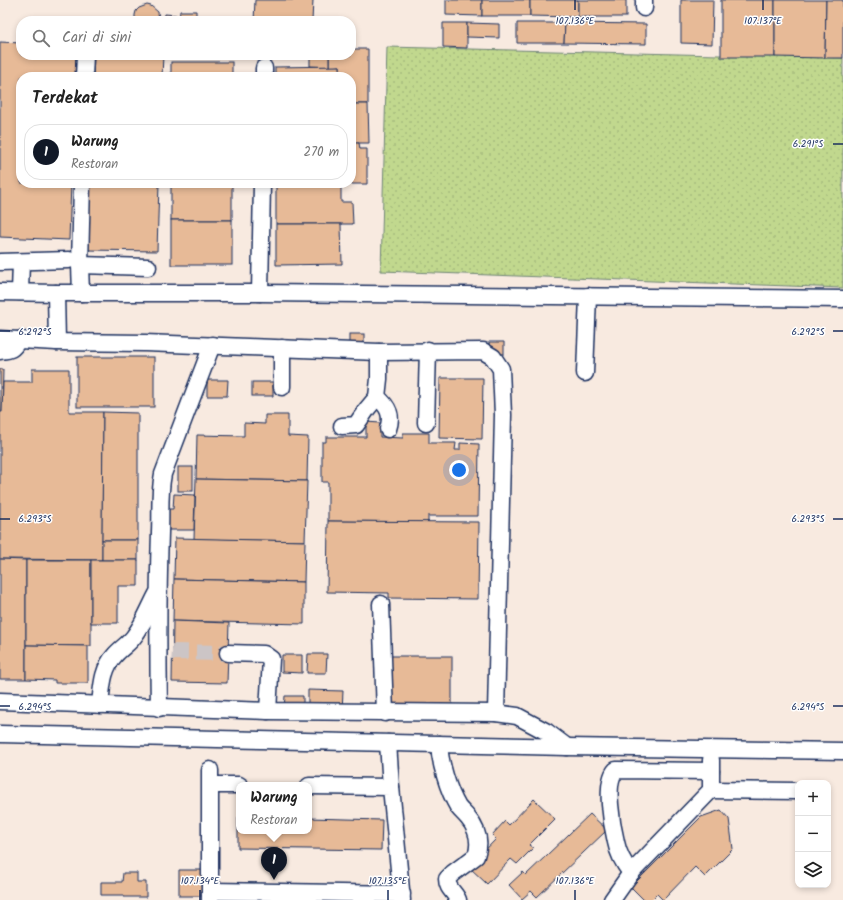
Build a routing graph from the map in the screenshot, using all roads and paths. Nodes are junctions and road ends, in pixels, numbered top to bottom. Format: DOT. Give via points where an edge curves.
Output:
graph roads {
  1 [pos="85,60"];
  2 [pos="84,72"];
  3 [pos="82,188"];
  4 [pos="262,188"];
  5 [pos="0,262"];
  6 [pos="21,262"];
  7 [pos="74,263"];
  8 [pos="148,267"];
  9 [pos="0,292"];
  10 [pos="20,292"];
  11 [pos="56,293"];
  12 [pos="82,293"];
  13 [pos="260,293"];
  14 [pos="588,296"];
  15 [pos="843,299"];
  16 [pos="0,339"];
  17 [pos="18,340"];
  18 [pos="57,342"];
  19 [pos="212,345"];
  20 [pos="282,348"];
  21 [pos="0,350"];
  22 [pos="428,350"];
  23 [pos="379,352"];
  24 [pos="585,373"];
  25 [pos="282,387"];
  26 [pos="376,397"];
  27 [pos="426,423"];
  28 [pos="342,426"];
  29 [pos="388,429"];
  30 [pos="158,591"];
  31 [pos="381,604"];
  32 [pos="228,653"];
  33 [pos="0,701"];
  34 [pos="100,705"];
  35 [pos="159,708"];
  36 [pos="268,711"];
  37 [pos="385,712"];
  38 [pos="496,713"];
  39 [pos="0,734"];
  40 [pos="388,743"];
  41 [pos="439,744"];
  42 [pos="567,747"];
  43 [pos="711,749"];
  44 [pos="843,751"];
  45 [pos="711,771"];
  46 [pos="236,784"];
  47 [pos="312,786"];
  48 [pos="391,787"];
  49 [pos="711,790"];
  50 [pos="795,791"];
  51 [pos="631,873"];
  52 [pos="210,896"];
  53 [pos="402,897"];
  54 [pos="458,900"];
  55 [pos="612,900"];
  1 -- 2 [label="street"];
  3 -- 7 [label="street"];
  4 -- 13 [label="street"];
  5 -- 6 [label="street"];
  6 -- 7 [label="street"];
  6 -- 10 [label="street"];
  7 -- 8 [label="street"];
  7 -- 12 [label="street"];
  9 -- 10 [label="street"];
  10 -- 11 [label="street"];
  11 -- 12 [label="street"];
  11 -- 18 [label="street"];
  12 -- 13 [label="street"];
  13 -- 14 [label="street"];
  14 -- 15 [label="street"];
  14 -- 24 [label="street"];
  16 -- 17 [label="street"];
  17 -- 18 [label="street"];
  17 -- 21 [label="street" via="13,349"];
  18 -- 19 [label="street"];
  19 -- 20 [label="street"];
  19 -- 30 [label="street" via="162,474"];
  20 -- 23 [label="street"];
  20 -- 25 [label="street"];
  22 -- 23 [label="street"];
  22 -- 27 [label="street"];
  22 -- 38 [label="street" via="483,351 493,357 501,369 503,423"];
  23 -- 26 [label="street"];
  26 -- 28 [label="street" via="356,425"];
  26 -- 29 [label="street" via="388,409 391,421"];
  30 -- 34 [label="street" via="135,636 108,664"];
  30 -- 35 [label="street" via="165,652"];
  31 -- 37 [label="street"];
  32 -- 36 [label="street" via="264,654 271,659"];
  33 -- 34 [label="street"];
  34 -- 35 [label="street"];
  35 -- 36 [label="street"];
  36 -- 37 [label="street"];
  37 -- 38 [label="street"];
  38 -- 42 [label="street" via="517,716 547,732"];
  39 -- 40 [label="street"];
  40 -- 41 [label="street"];
  40 -- 48 [label="street"];
  41 -- 42 [label="street"];
  41 -- 54 [label="street" via="449,786 458,807 476,831 479,842 476,856 447,879 449,888"];
  42 -- 43 [label="street"];
  43 -- 44 [label="street"];
  43 -- 45 [label="street"];
  45 -- 49 [label="street"];
  45 -- 51 [label="street" via="616,770 612,774 610,804 616,843"];
  46 -- 52 [label="street" via="211,777"];
  47 -- 48 [label="street"];
  48 -- 53 [label="street"];
  49 -- 50 [label="street"];
  49 -- 51 [label="street"];
  51 -- 55 [label="street"];
  52 -- 53 [label="street"];
}
